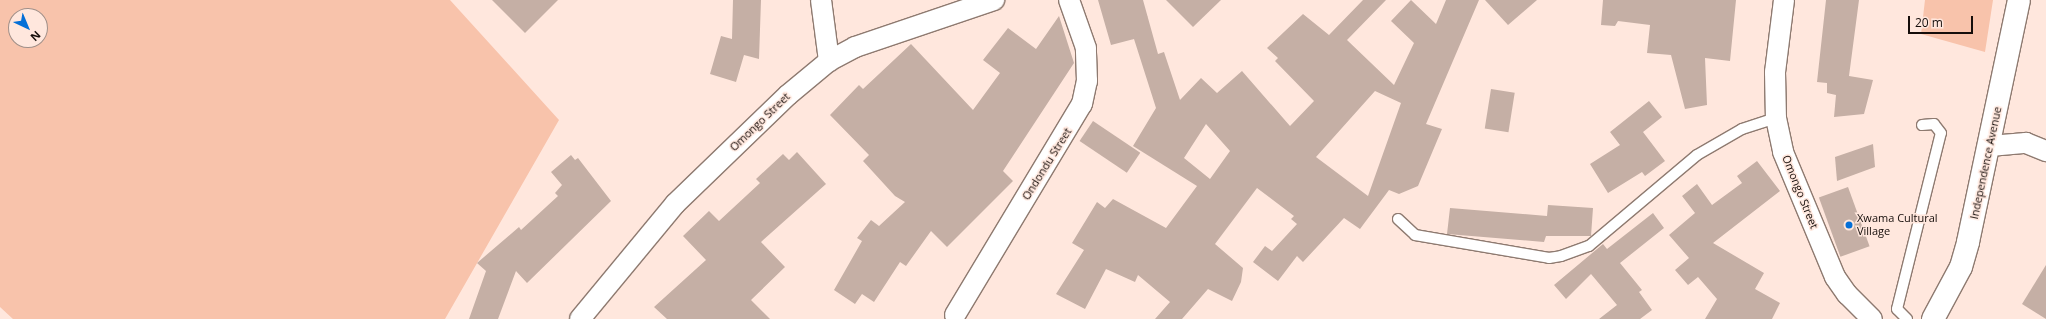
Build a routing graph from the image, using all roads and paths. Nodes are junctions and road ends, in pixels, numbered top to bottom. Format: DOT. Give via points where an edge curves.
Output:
graph roads {
  1 [pos="821,0"];
  2 [pos="994,0"];
  3 [pos="1069,0"];
  4 [pos="1784,0"];
  5 [pos="2019,0"];
  6 [pos="829,61"];
  7 [pos="1776,118"];
  8 [pos="1922,125"];
  9 [pos="1990,146"];
  10 [pos="2046,150"];
  11 [pos="1398,219"];
  12 [pos="955,315"];
  13 [pos="580,319"];
  14 [pos="1872,319"];
  15 [pos="1907,319"];
  16 [pos="1933,319"];
  1 -- 6 [label="street"];
  2 -- 6 [label="street, Omongo Street" via="855,47"];
  3 -- 12 [label="street, Ondondu Street" via="1086,48 1087,81 1082,104"];
  4 -- 7 [label="street, Omongo Street" via="1775,72"];
  5 -- 9 [label="main road, Independence Avenue"];
  6 -- 13 [label="street, Omongo Street" via="788,94 675,204"];
  7 -- 11 [label="lane" via="1742,129 1697,155 1589,246 1561,256 1549,258 1415,235"];
  7 -- 14 [label="street, Omongo Street" via="1790,170 1835,277 1847,294"];
  8 -- 15 [label="lane" via="1934,124 1941,133 1897,310"];
  9 -- 10 [label="street" via="2026,143"];
  9 -- 16 [label="main road, Independence Avenue" via="1961,267"];
}
